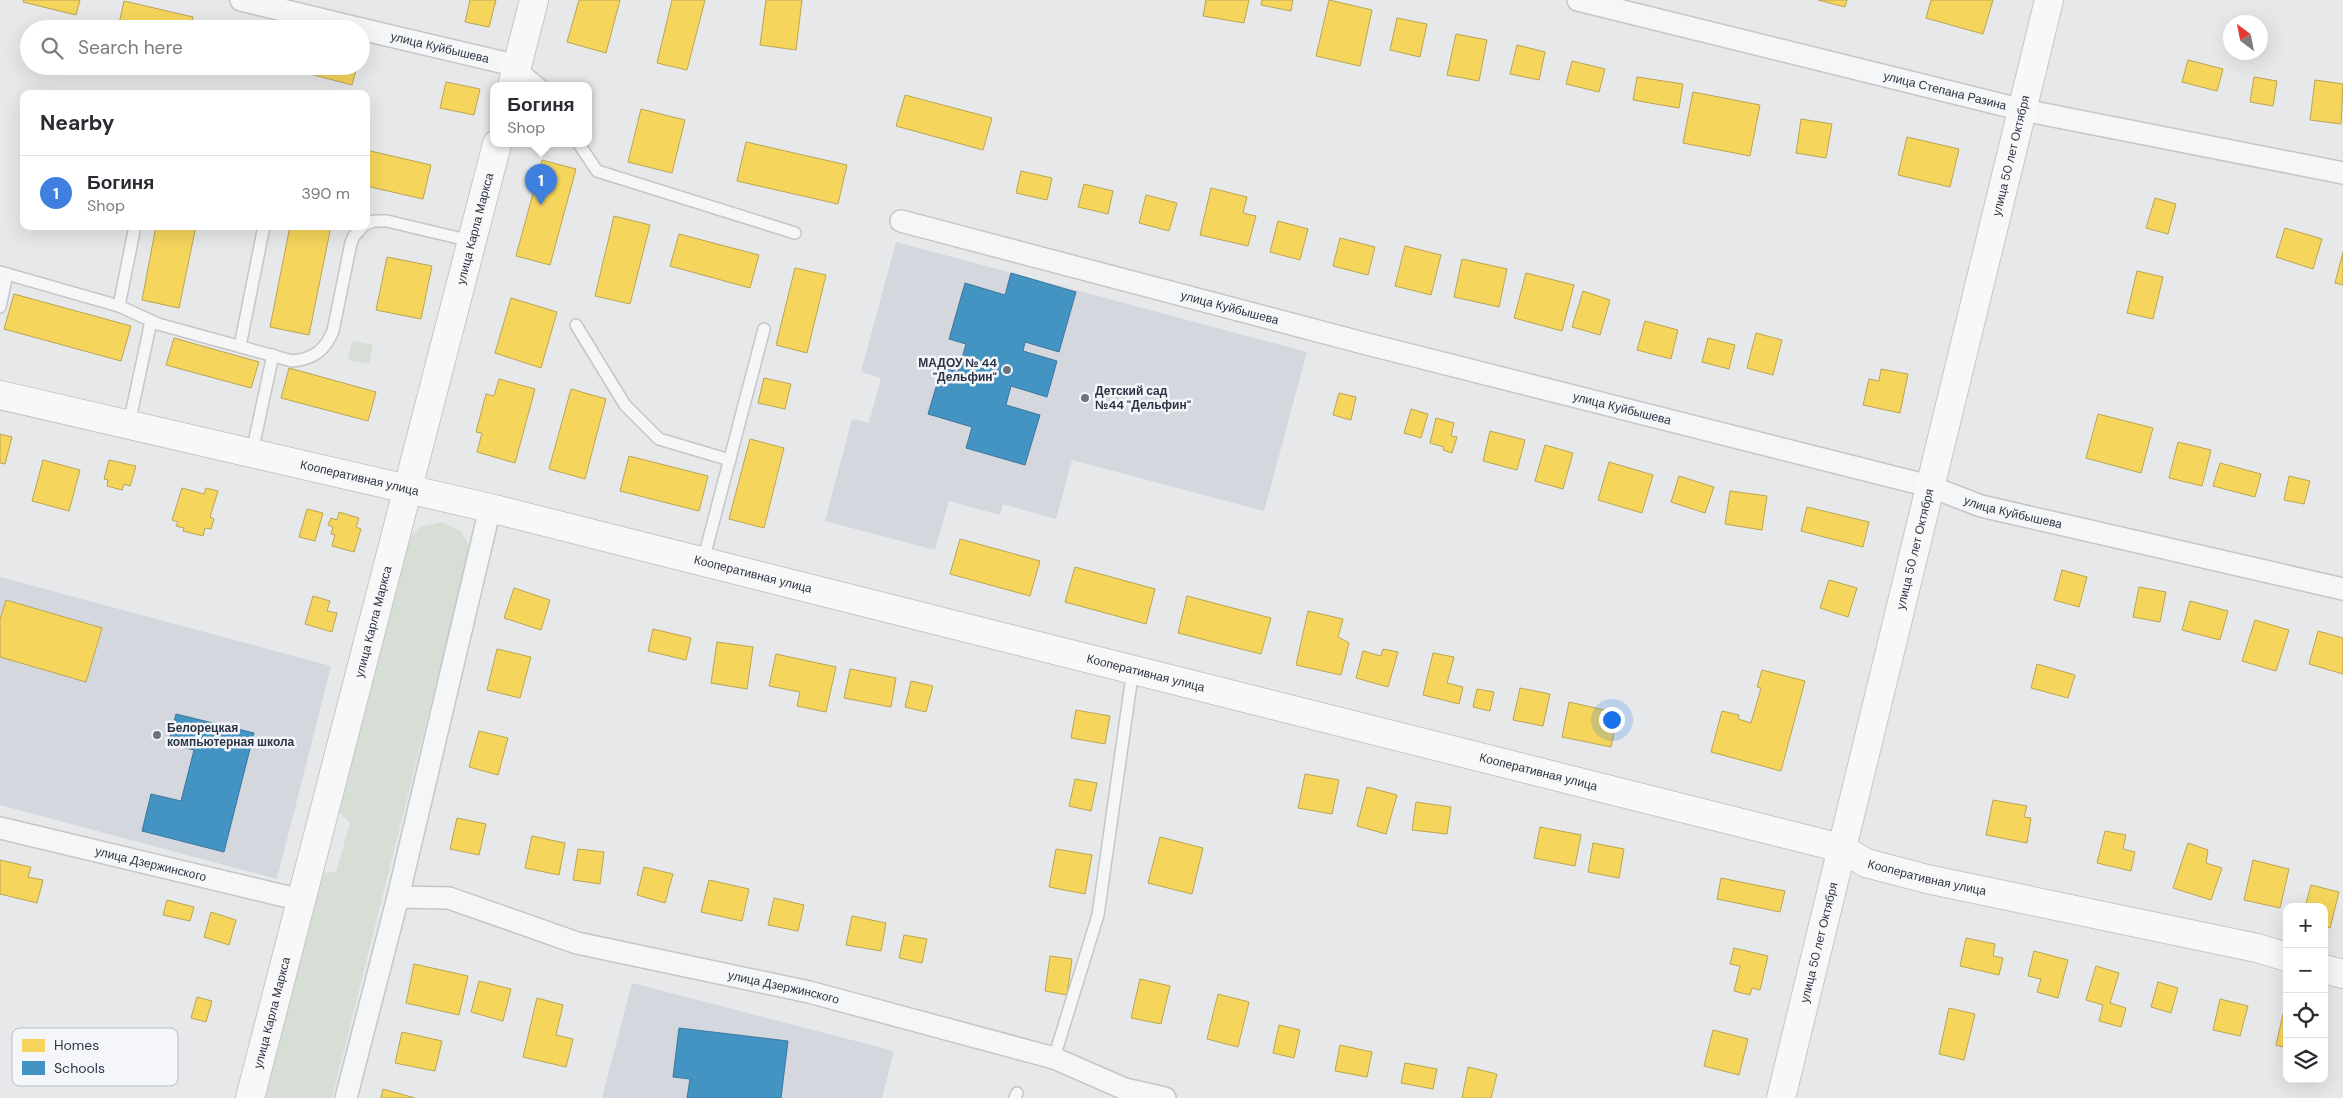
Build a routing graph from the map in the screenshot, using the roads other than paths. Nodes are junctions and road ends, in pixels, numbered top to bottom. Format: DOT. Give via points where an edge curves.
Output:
graph roads {
  1 [pos="241,0"];
  2 [pos="534,0"];
  3 [pos="1578,0"];
  4 [pos="2049,0"];
  5 [pos="324,20"];
  6 [pos="370,32"];
  7 [pos="515,76"];
  8 [pos="531,82"];
  9 [pos="2023,110"];
  10 [pos="496,147"];
  11 [pos="580,147"];
  12 [pos="2343,173"];
  13 [pos="901,221"];
  14 [pos="370,222"];
  15 [pos="134,230"];
  16 [pos="263,230"];
  17 [pos="359,230"];
  18 [pos="795,233"];
  19 [pos="471,241"];
  20 [pos="4,273"];
  21 [pos="119,306"];
  22 [pos="0,307"];
  23 [pos="151,321"];
  24 [pos="576,325"];
  25 [pos="764,329"];
  26 [pos="240,346"];
  27 [pos="272,355"];
  28 [pos="0,395"];
  29 [pos="129,424"];
  30 [pos="252,452"];
  31 [pos="730,460"];
  32 [pos="1929,486"];
  33 [pos="406,489"];
  34 [pos="490,508"];
  35 [pos="703,561"];
  36 [pos="2343,589"];
  37 [pos="1133,668"];
  38 [pos="0,828"];
  39 [pos="1841,848"];
  40 [pos="398,896"];
  41 [pos="301,900"];
  42 [pos="2283,956"];
  43 [pos="2328,969"];
  44 [pos="2343,974"];
  45 [pos="1054,1058"];
  46 [pos="1124,1094"];
  47 [pos="250,1098"];
  48 [pos="346,1098"];
  49 [pos="1165,1098"];
  50 [pos="1782,1098"];
  1 -- 5 [label="street, улица Куйбышева"];
  2 -- 7 [label="street"];
  3 -- 9 [label="street, улица Степана Разина"];
  4 -- 9 [label="street, улица 50 лет Октября"];
  6 -- 7 [label="street, улица Куйбышева"];
  7 -- 8 [label="lane"];
  9 -- 12 [label="street, улица Степана Разина"];
  9 -- 32 [label="street, улица 50 лет Октября"];
  10 -- 19 [label="street, улица Карла Маркса"];
  11 -- 18 [label="lane" via="597,171"];
  13 -- 32 [label="street, улица Куйбышева" via="1376,347"];
  14 -- 19 [label="lane" via="386,221"];
  15 -- 21 [label="lane"];
  16 -- 26 [label="lane"];
  17 -- 27 [label="lane" via="351,244 328,344 304,360 292,361"];
  19 -- 33 [label="street, улица Карла Маркса"];
  20 -- 21 [label="lane"];
  20 -- 22 [label="lane"];
  21 -- 23 [label="lane"];
  23 -- 26 [label="lane"];
  23 -- 29 [label="lane"];
  24 -- 31 [label="lane" via="625,405 659,439"];
  25 -- 31 [label="lane"];
  26 -- 27 [label="lane"];
  27 -- 30 [label="lane"];
  28 -- 29 [label="street, Кооперативная улица"];
  29 -- 30 [label="street, Кооперативная улица"];
  30 -- 33 [label="street, Кооперативная улица"];
  31 -- 35 [label="lane"];
  32 -- 36 [label="street, улица Куйбышева" via="1981,506"];
  32 -- 39 [label="street, улица 50 лет Октября"];
  33 -- 34 [label="street, Кооперативная улица"];
  33 -- 41 [label="street, улица Карла Маркса"];
  34 -- 35 [label="street, Кооперативная улица"];
  34 -- 40 [label="street"];
  35 -- 37 [label="street, Кооперативная улица"];
  37 -- 39 [label="street, Кооперативная улица"];
  37 -- 45 [label="lane" via="1098,915"];
  38 -- 41 [label="street, улица Дзержинского"];
  39 -- 42 [label="street, Кооперативная улица" via="1866,864"];
  39 -- 50 [label="street, улица 50 лет Октября"];
  40 -- 45 [label="street, улица Дзержинского" via="449,898 577,943 808,992"];
  40 -- 48 [label="street"];
  41 -- 47 [label="street, улица Карла Маркса"];
  43 -- 44 [label="street"];
  45 -- 46 [label="street, улица Дзержинского"];
  46 -- 49 [label="street, улица Дзержинского"];
}
